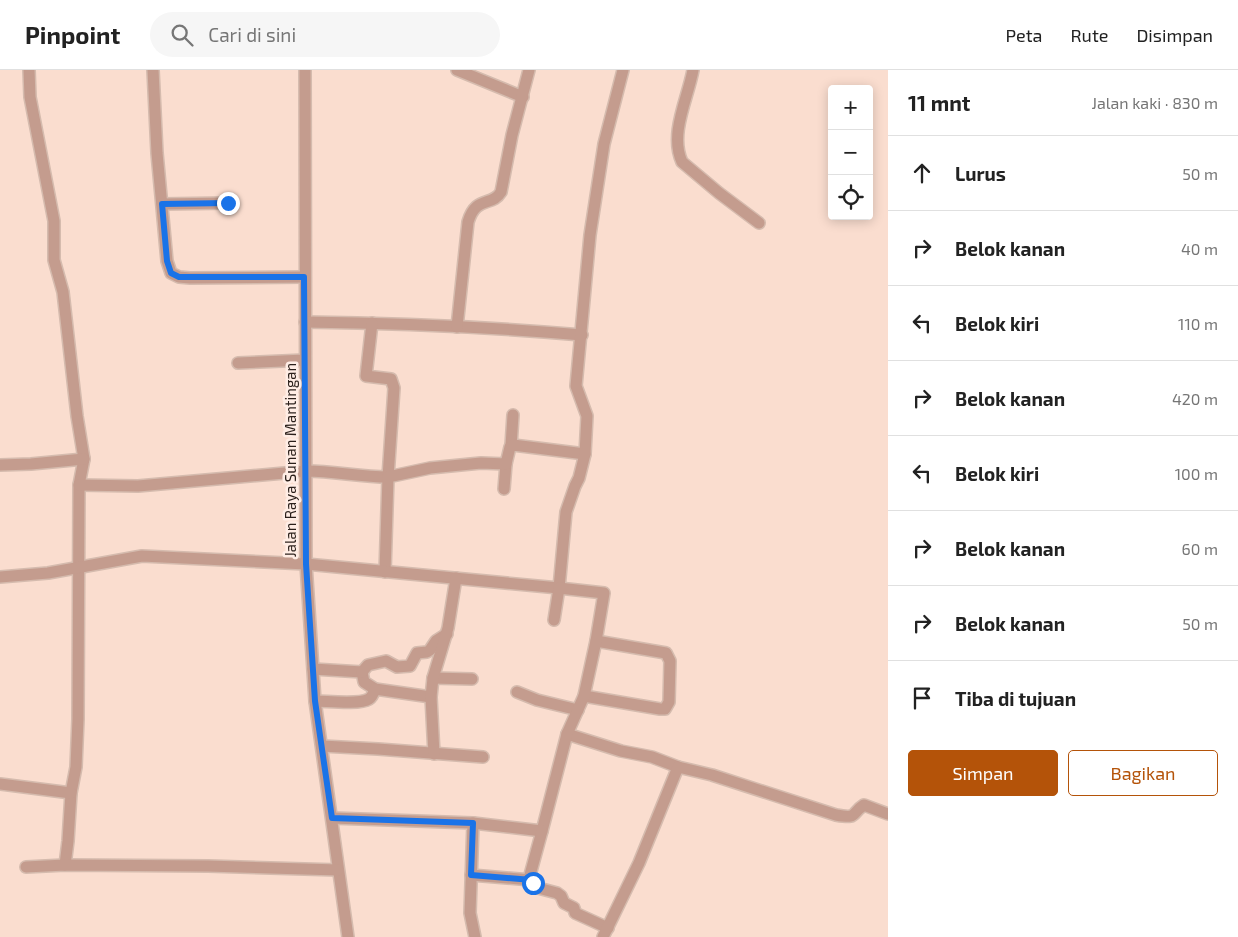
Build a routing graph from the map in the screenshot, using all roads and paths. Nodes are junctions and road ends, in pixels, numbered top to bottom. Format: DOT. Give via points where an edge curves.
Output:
graph roads {
  1 [pos="29,70"];
  2 [pos="153,70"];
  3 [pos="305,70"];
  4 [pos="458,70"];
  5 [pos="529,70"];
  6 [pos="623,70"];
  7 [pos="693,70"];
  8 [pos="523,97"];
  9 [pos="228,203"];
  10 [pos="162,204"];
  11 [pos="759,224"];
  12 [pos="304,277"];
  13 [pos="305,322"];
  14 [pos="372,323"];
  15 [pos="456,327"];
  16 [pos="582,335"];
  17 [pos="304,360"];
  18 [pos="238,363"];
  19 [pos="513,415"];
  20 [pos="511,446"];
  21 [pos="585,454"];
  22 [pos="84,459"];
  23 [pos="506,464"];
  24 [pos="0,465"];
  25 [pos="307,471"];
  26 [pos="388,477"];
  27 [pos="79,485"];
  28 [pos="504,489"];
  29 [pos="306,564"];
  30 [pos="80,568"];
  31 [pos="385,572"];
  32 [pos="0,577"];
  33 [pos="456,578"];
  34 [pos="559,588"];
  35 [pos="554,620"];
  36 [pos="447,634"];
  37 [pos="596,641"];
  38 [pos="313,669"];
  39 [pos="362,672"];
  40 [pos="433,678"];
  41 [pos="472,679"];
  42 [pos="375,688"];
  43 [pos="517,692"];
  44 [pos="584,696"];
  45 [pos="431,698"];
  46 [pos="315,701"];
  47 [pos="578,710"];
  48 [pos="567,734"];
  49 [pos="322,746"];
  50 [pos="434,754"];
  51 [pos="483,757"];
  52 [pos="678,767"];
  53 [pos="0,784"];
  54 [pos="71,793"];
  55 [pos="888,814"];
  56 [pos="332,818"];
  57 [pos="473,823"];
  58 [pos="542,831"];
  59 [pos="65,865"];
  60 [pos="26,867"];
  61 [pos="338,870"];
  62 [pos="471,875"];
  63 [pos="532,880"];
  64 [pos="605,932"];
  65 [pos="348,937"];
  66 [pos="475,937"];
  1 -- 22 [label="street" via="30,98 54,221 54,260 63,292 76,416"];
  2 -- 10 [label="street"];
  3 -- 12 [label="street, Jalan Raya Sunan Mantingan"];
  4 -- 8 [label="street"];
  5 -- 8 [label="street"];
  6 -- 16 [label="street" via="596,186"];
  7 -- 11 [label="street" via="679,130 682,162"];
  8 -- 15 [label="street" via="501,192 472,210 468,222"];
  9 -- 10 [label="street"];
  10 -- 12 [label="street" via="167,261 169,271 176,276"];
  12 -- 13 [label="street, Jalan Raya Sunan Mantingan"];
  13 -- 14 [label="street"];
  13 -- 17 [label="street, Jalan Raya Sunan Mantingan"];
  14 -- 15 [label="street"];
  14 -- 26 [label="street" via="366,376 391,379 394,388"];
  15 -- 16 [label="street"];
  16 -- 21 [label="street" via="576,386 587,416"];
  17 -- 18 [label="street"];
  17 -- 25 [label="street, Jalan Raya Sunan Mantingan"];
  19 -- 20 [label="street"];
  20 -- 21 [label="street"];
  20 -- 23 [label="street"];
  21 -- 34 [label="street" via="566,512"];
  22 -- 24 [label="street"];
  22 -- 27 [label="street"];
  23 -- 26 [label="street" via="430,468"];
  23 -- 28 [label="street"];
  25 -- 26 [label="street"];
  25 -- 27 [label="street" via="138,486"];
  25 -- 29 [label="street, Jalan Raya Sunan Mantingan"];
  26 -- 31 [label="street"];
  27 -- 30 [label="street"];
  29 -- 30 [label="street" via="142,556"];
  29 -- 31 [label="street"];
  29 -- 38 [label="street, Jalan Raya Sunan Mantingan"];
  30 -- 32 [label="street"];
  30 -- 54 [label="street" via="78,720"];
  31 -- 33 [label="street"];
  33 -- 34 [label="street"];
  33 -- 36 [label="street"];
  34 -- 35 [label="street"];
  34 -- 37 [label="street" via="604,593"];
  36 -- 39 [label="street" via="430,650 417,654 409,666 397,667 386,661 368,666"];
  36 -- 40 [label="street"];
  37 -- 44 [label="street"];
  37 -- 44 [label="street" via="666,653 670,661 669,702 665,709 660,709"];
  38 -- 39 [label="street"];
  38 -- 46 [label="street, Jalan Raya Sunan Mantingan"];
  39 -- 42 [label="street" via="364,682"];
  40 -- 41 [label="street"];
  40 -- 45 [label="street"];
  42 -- 45 [label="street"];
  42 -- 46 [label="street" via="372,696 358,702"];
  43 -- 47 [label="street"];
  44 -- 47 [label="street"];
  45 -- 50 [label="street"];
  46 -- 49 [label="street, Jalan Raya Sunan Mantingan"];
  47 -- 48 [label="street"];
  48 -- 52 [label="street"];
  48 -- 58 [label="street"];
  49 -- 50 [label="street"];
  49 -- 56 [label="street, Jalan Raya Sunan Mantingan"];
  50 -- 51 [label="street"];
  52 -- 55 [label="street" via="836,815 851,817 864,804"];
  52 -- 64 [label="street" via="639,863"];
  53 -- 54 [label="street"];
  54 -- 59 [label="street"];
  56 -- 57 [label="street"];
  56 -- 61 [label="street, Jalan Raya Sunan Mantingan"];
  57 -- 58 [label="street"];
  57 -- 62 [label="street"];
  58 -- 63 [label="street" via="530,875"];
  59 -- 60 [label="street"];
  59 -- 61 [label="street"];
  61 -- 65 [label="street, Jalan Raya Sunan Mantingan"];
  62 -- 63 [label="street"];
  62 -- 66 [label="street" via="470,913"];
  63 -- 64 [label="street" via="538,888 557,893 574,908 575,913"];
}
